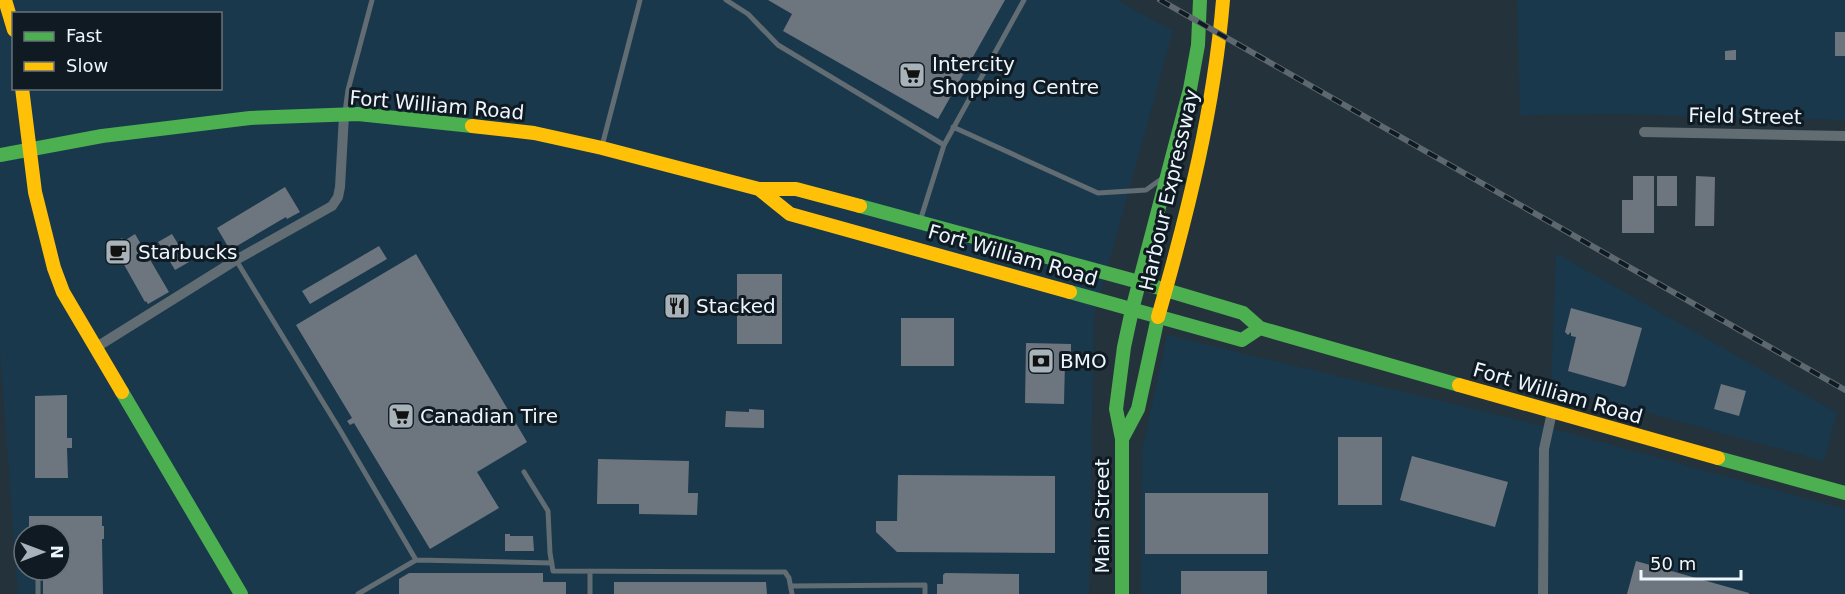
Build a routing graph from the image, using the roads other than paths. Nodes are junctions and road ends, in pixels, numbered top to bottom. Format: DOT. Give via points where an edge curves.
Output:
graph roads {
  1 [pos="5,0"];
  2 [pos="372,0"];
  3 [pos="640,0"];
  4 [pos="726,0"];
  5 [pos="1024,0"];
  6 [pos="1200,0"];
  7 [pos="1223,0"];
  8 [pos="12,23"];
  9 [pos="22,90"];
  10 [pos="344,115"];
  11 [pos="954,127"];
  12 [pos="1644,132"];
  13 [pos="1845,136"];
  14 [pos="944,145"];
  15 [pos="602,148"];
  16 [pos="29,149"];
  17 [pos="0,155"];
  18 [pos="1167,176"];
  19 [pos="759,189"];
  20 [pos="919,223"];
  21 [pos="236,261"];
  22 [pos="1138,282"];
  23 [pos="1166,291"];
  24 [pos="1132,310"];
  25 [pos="1158,317"];
  26 [pos="1260,328"];
  27 [pos="95,348"];
  28 [pos="1552,412"];
  29 [pos="1122,439"];
  30 [pos="524,472"];
  31 [pos="1845,493"];
  32 [pos="416,560"];
  33 [pos="552,563"];
  34 [pos="590,571"];
  35 [pos="792,586"];
  36 [pos="241,594"];
  37 [pos="358,594"];
  38 [pos="590,594"];
  39 [pos="792,594"];
  40 [pos="926,594"];
  41 [pos="1122,594"];
  42 [pos="1543,594"];
  1 -- 8 [label="main road"];
  2 -- 10 [label="lane"];
  3 -- 15 [label="lane"];
  4 -- 14 [label="lane" via="748,14 778,45"];
  5 -- 11 [label="lane"];
  6 -- 18 [label="main road, Harbour Expressway" via="1196,59"];
  7 -- 23 [label="main road, Harbour Expressway" via="1208,129"];
  9 -- 16 [label="main road"];
  10 -- 15 [label="main road, Fort William Road" via="534,133"];
  10 -- 16 [label="main road, Fort William Road" via="250,118"];
  10 -- 21 [label="street" via="340,187 332,206"];
  11 -- 14 [label="lane"];
  11 -- 18 [label="lane" via="1098,193 1146,190"];
  12 -- 13 [label="street, Field Street"];
  14 -- 20 [label="lane"];
  15 -- 19 [label="main road, Fort William Road"];
  16 -- 17 [label="main road, Fort William Road"];
  16 -- 27 [label="main road" via="47,251 63,292"];
  18 -- 22 [label="main road, Harbour Expressway"];
  19 -- 20 [label="main road, Fort William Road" via="796,189"];
  19 -- 24 [label="main road, Fort William Road" via="790,214"];
  20 -- 22 [label="main road, Fort William Road"];
  21 -- 27 [label="street"];
  21 -- 32 [label="lane"];
  22 -- 23 [label="main road, Fort William Road"];
  22 -- 24 [label="main road, Harbour Expressway"];
  23 -- 25 [label="main road, Harbour Expressway"];
  23 -- 26 [label="main road, Fort William Road" via="1243,313"];
  24 -- 25 [label="main road, Fort William Road"];
  24 -- 29 [label="main road, Main Street" via="1116,409"];
  25 -- 26 [label="main road, Fort William Road" via="1242,340"];
  25 -- 29 [label="main road, Main Street" via="1138,409"];
  26 -- 28 [label="main road, Fort William Road"];
  27 -- 36 [label="main road"];
  28 -- 31 [label="main road, Fort William Road"];
  28 -- 42 [label="street" via="1544,448"];
  29 -- 41 [label="main road, Main Street"];
  30 -- 33 [label="lane" via="548,511"];
  32 -- 33 [label="lane"];
  32 -- 37 [label="lane"];
  33 -- 34 [label="lane" via="554,571"];
  34 -- 35 [label="lane" via="785,572"];
  34 -- 38 [label="lane"];
  35 -- 39 [label="lane"];
  35 -- 40 [label="lane" via="926,585"];
}
